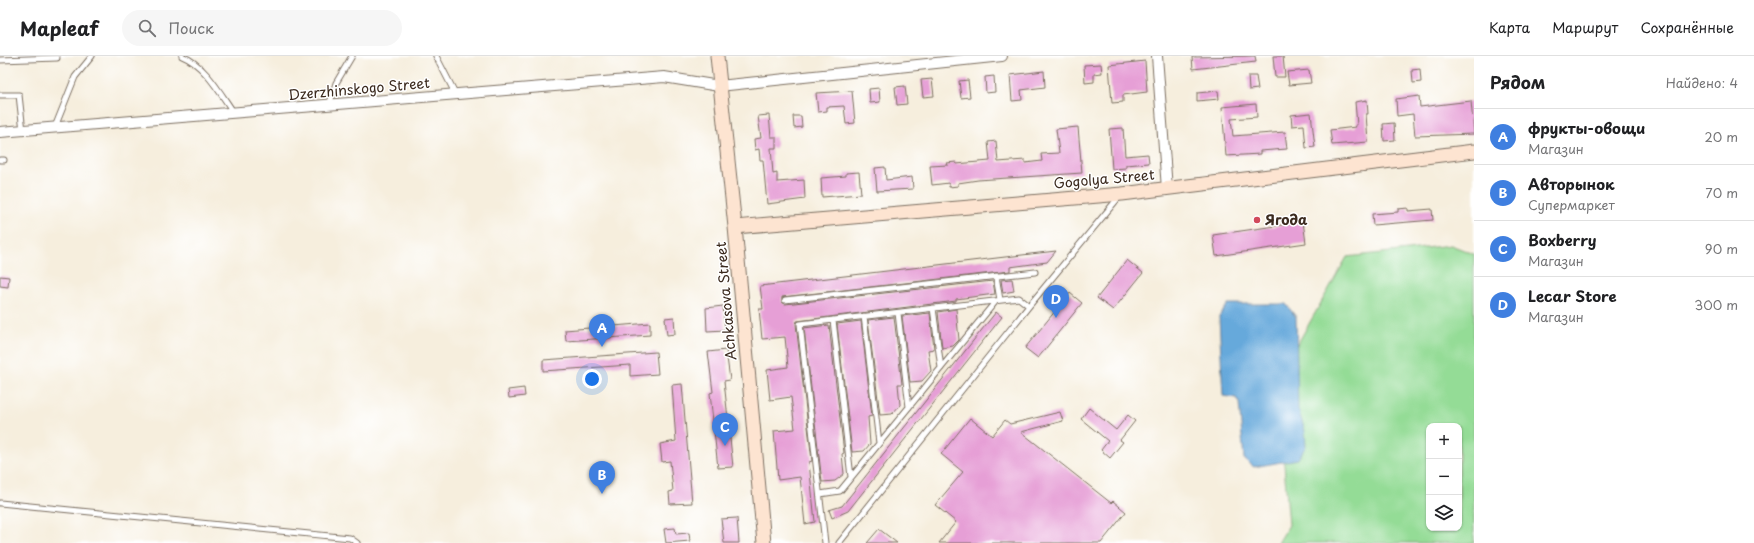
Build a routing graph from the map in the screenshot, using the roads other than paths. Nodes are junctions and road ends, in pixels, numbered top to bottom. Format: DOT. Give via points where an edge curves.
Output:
graph roads {
  1 [pos="92,56"];
  2 [pos="182,56"];
  3 [pos="352,56"];
  4 [pos="436,56"];
  5 [pos="716,56"];
  6 [pos="1002,56"];
  7 [pos="1157,56"];
  8 [pos="57,58"];
  9 [pos="0,60"];
  10 [pos="719,86"];
  11 [pos="0,95"];
  12 [pos="456,95"];
  13 [pos="328,106"];
  14 [pos="235,114"];
  15 [pos="55,129"];
  16 [pos="24,131"];
  17 [pos="0,132"];
  18 [pos="1474,152"];
  19 [pos="1167,189"];
  20 [pos="1122,194"];
  21 [pos="735,227"];
  22 [pos="1035,272"];
  23 [pos="996,276"];
  24 [pos="786,300"];
  25 [pos="998,301"];
  26 [pos="1029,306"];
  27 [pos="933,308"];
  28 [pos="898,312"];
  29 [pos="864,316"];
  30 [pos="833,320"];
  31 [pos="941,368"];
  32 [pos="909,406"];
  33 [pos="879,443"];
  34 [pos="851,477"];
  35 [pos="820,494"];
  36 [pos="0,503"];
  37 [pos="357,543"];
  38 [pos="764,543"];
  39 [pos="825,543"];
  40 [pos="839,543"];
  1 -- 15 [label="lane" via="75,77"];
  2 -- 14 [label="lane" via="192,60"];
  3 -- 13 [label="lane" via="336,83"];
  4 -- 12 [label="lane"];
  5 -- 10 [label="main road, Achkasova Street"];
  6 -- 10 [label="street, Dzerzhinskogo Street"];
  7 -- 19 [label="street"];
  8 -- 9 [label="lane"];
  10 -- 12 [label="street, Dzerzhinskogo Street" via="664,77"];
  10 -- 21 [label="main road, Achkasova Street"];
  11 -- 16 [label="lane" via="19,95"];
  12 -- 13 [label="street, Dzerzhinskogo Street"];
  13 -- 14 [label="street, Dzerzhinskogo Street"];
  14 -- 15 [label="street, Dzerzhinskogo Street"];
  15 -- 16 [label="street, Dzerzhinskogo Street"];
  16 -- 17 [label="street, Dzerzhinskogo Street"];
  18 -- 19 [label="main road, Gogolya Street"];
  19 -- 20 [label="main road, Gogolya Street"];
  20 -- 21 [label="main road, Gogolya Street"];
  20 -- 26 [label="lane"];
  21 -- 38 [label="main road, Achkasova Street"];
  22 -- 23 [label="lane"];
  23 -- 24 [label="lane"];
  23 -- 25 [label="lane"];
  25 -- 26 [label="lane" via="1019,298"];
  25 -- 27 [label="lane"];
  25 -- 31 [label="lane"];
  26 -- 40 [label="lane"];
  27 -- 28 [label="lane"];
  27 -- 31 [label="lane"];
  28 -- 29 [label="lane"];
  28 -- 32 [label="lane"];
  29 -- 30 [label="lane"];
  29 -- 33 [label="lane"];
  30 -- 34 [label="lane"];
  30 -- 35 [label="lane" via="800,324"];
  31 -- 32 [label="lane"];
  32 -- 33 [label="lane"];
  33 -- 34 [label="lane"];
  34 -- 35 [label="lane" via="840,491"];
  35 -- 39 [label="lane"];
  36 -- 37 [label="lane" via="350,538"];
}
